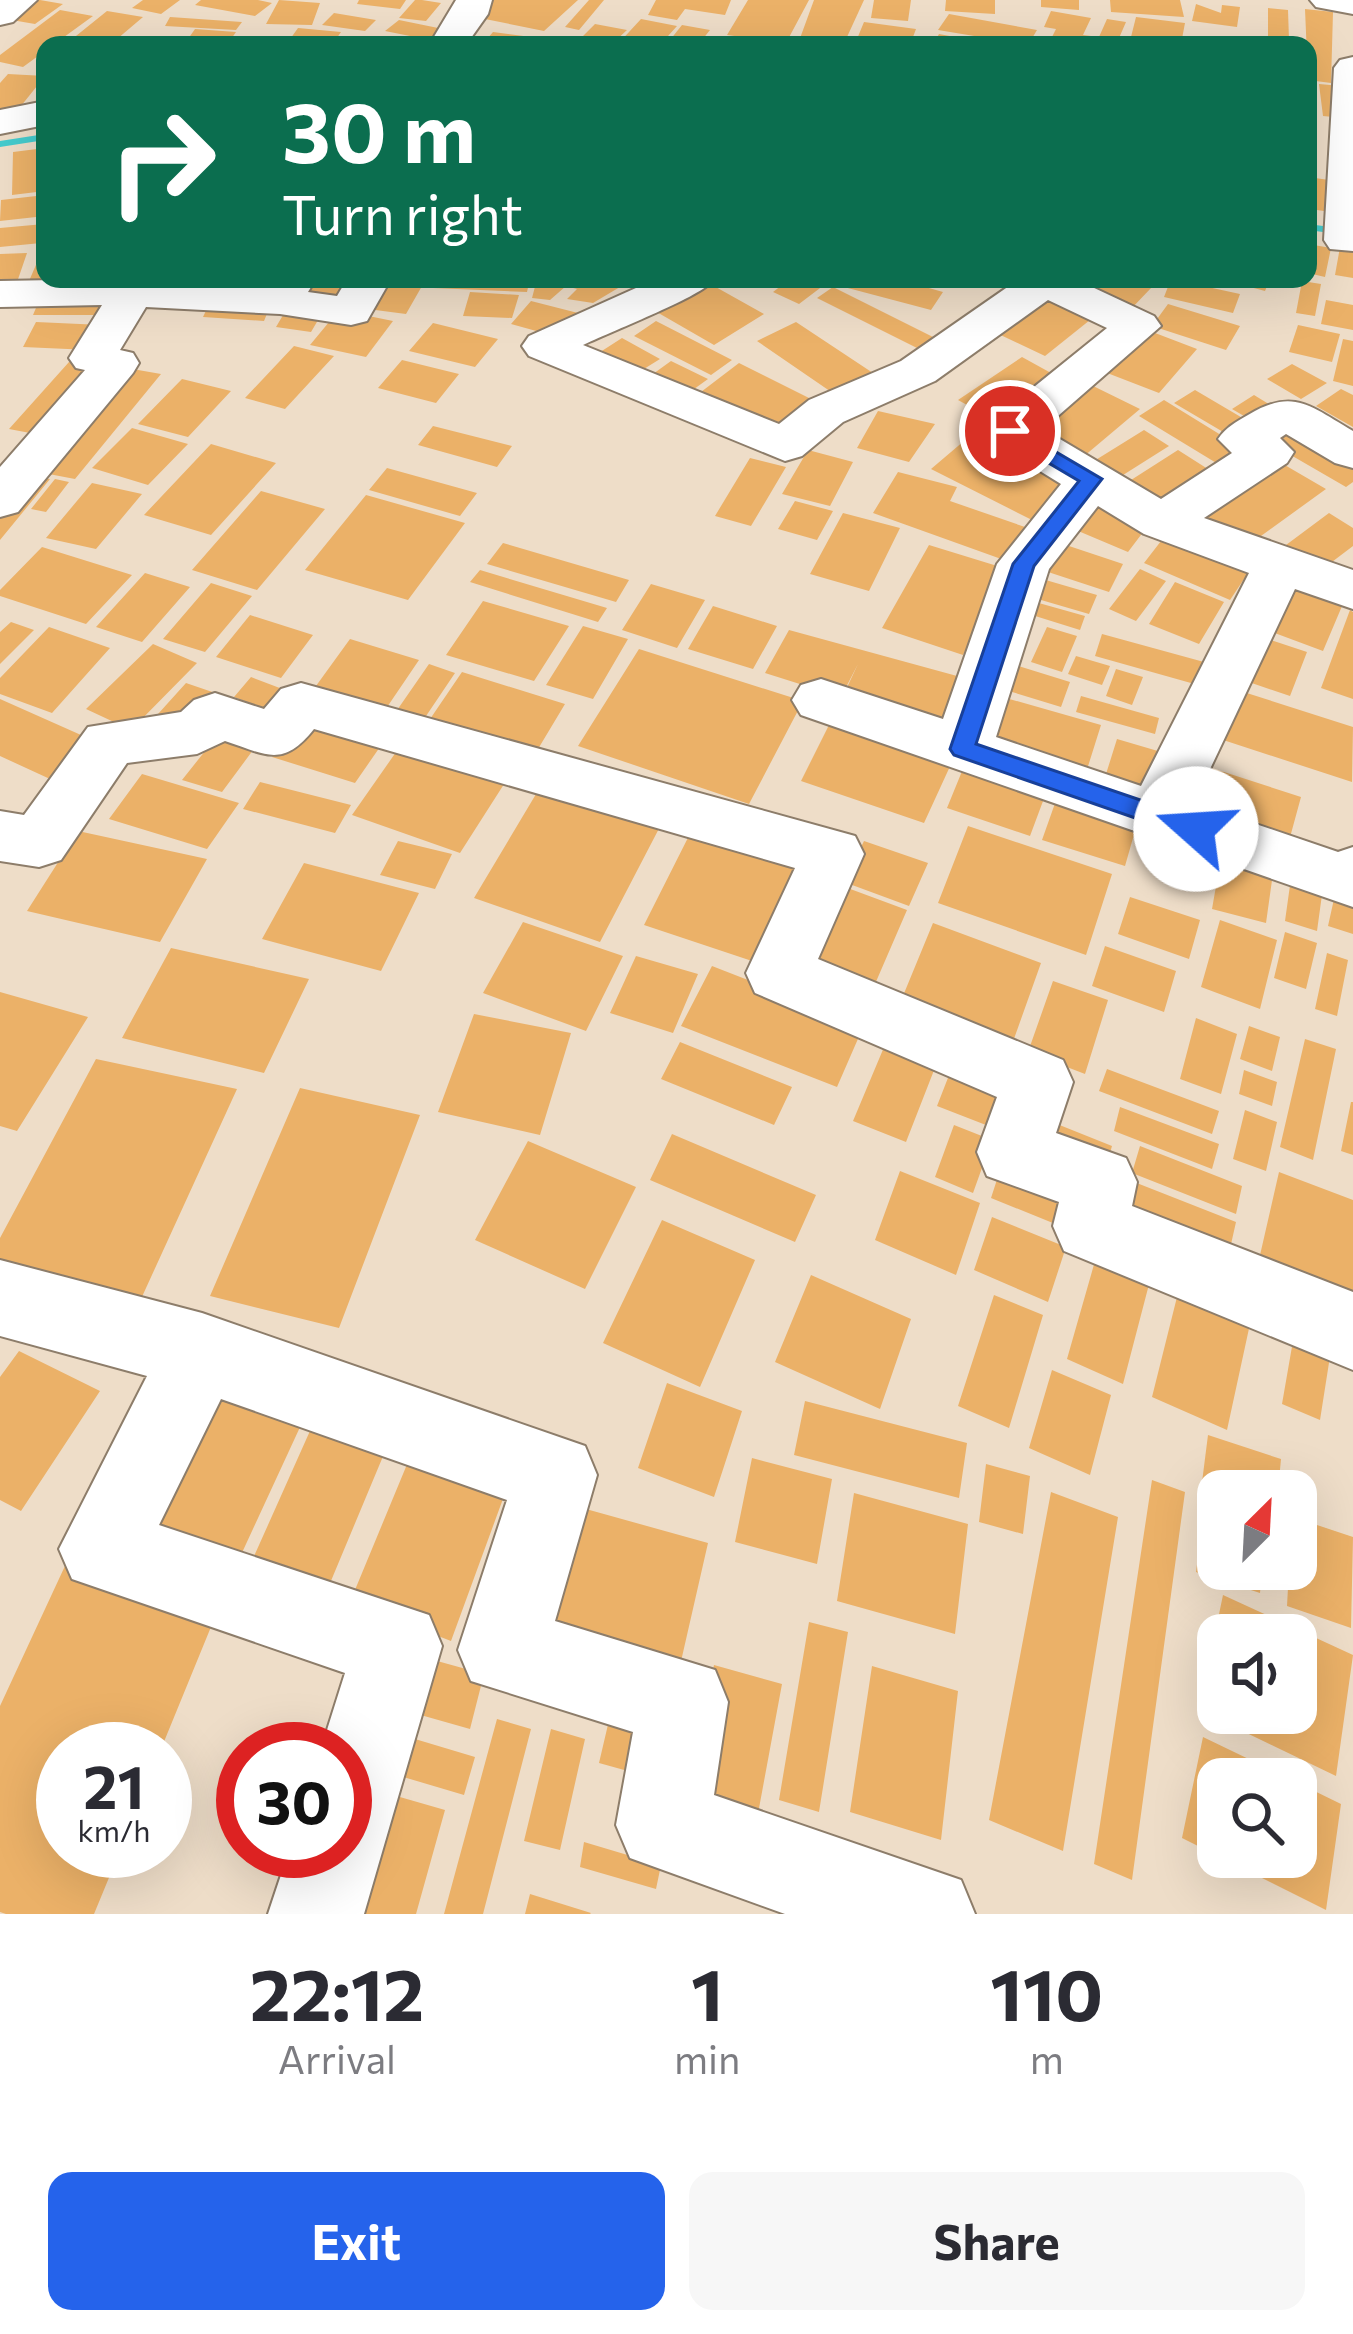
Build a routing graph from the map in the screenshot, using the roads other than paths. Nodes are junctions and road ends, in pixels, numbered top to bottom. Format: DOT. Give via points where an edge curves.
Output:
graph roads {
  1 [pos="19,0"];
  2 [pos="474,0"];
  3 [pos="1328,0"];
  4 [pos="1353,3"];
  5 [pos="0,14"];
  6 [pos="454,36"];
  7 [pos="1353,68"];
  8 [pos="36,115"];
  9 [pos="0,122"];
  10 [pos="36,142"];
  11 [pos="0,148"];
  12 [pos="1336,227"];
  13 [pos="364,288"];
  14 [pos="672,288"];
  15 [pos="1036,288"];
  16 [pos="1063,288"];
  17 [pos="287,290"];
  18 [pos="0,294"];
  19 [pos="132,294"];
  20 [pos="1353,452"];
  21 [pos="1091,479"];
  22 [pos="0,500"];
  23 [pos="1162,522"];
  24 [pos="1280,564"];
  25 [pos="1353,590"];
  26 [pos="821,700"];
  27 [pos="962,749"];
  28 [pos="1157,816"];
  29 [pos="0,836"];
  30 [pos="1353,873"];
  31 [pos="0,1298"];
  32 [pos="1353,1330"];
  33 [pos="202,1352"];
  34 [pos="372,1731"];
  35 [pos="327,1878"];
  36 [pos="316,1914"];
  37 [pos="927,1914"];
  1 -- 5 [label="street"];
  2 -- 6 [label="street"];
  3 -- 4 [label="street"];
  7 -- 12 [label="street"];
  8 -- 9 [label="street"];
  10 -- 11 [label="street"];
  13 -- 17 [label="street" via="351,311"];
  14 -- 15 [label="street" via="545,346 785,445 826,411 918,371"];
  16 -- 21 [label="street" via="1138,326 1010,431"];
  17 -- 19 [label="street"];
  18 -- 19 [label="street"];
  19 -- 22 [label="street" via="92,358 116,363"];
  20 -- 23 [label="street" via="1285,413 1243,439 1269,452"];
  21 -- 23 [label="street"];
  21 -- 27 [label="street" via="1024,564"];
  23 -- 24 [label="street"];
  24 -- 25 [label="street"];
  24 -- 28 [label="street"];
  26 -- 27 [label="street"];
  27 -- 28 [label="street"];
  28 -- 30 [label="street" via="1350,882"];
  29 -- 32 [label="street" via="39,842 109,743 197,732 215,715 276,736 302,704 833,854 779,973 1038,1082 1013,1152 1100,1182 1090,1226"];
  31 -- 33 [label="street"];
  33 -- 34 [label="street" via="102,1549 398,1646"];
  33 -- 37 [label="street" via="556,1475 502,1650 683,1702 663,1825"];
  35 -- 36 [label="street"];
}
